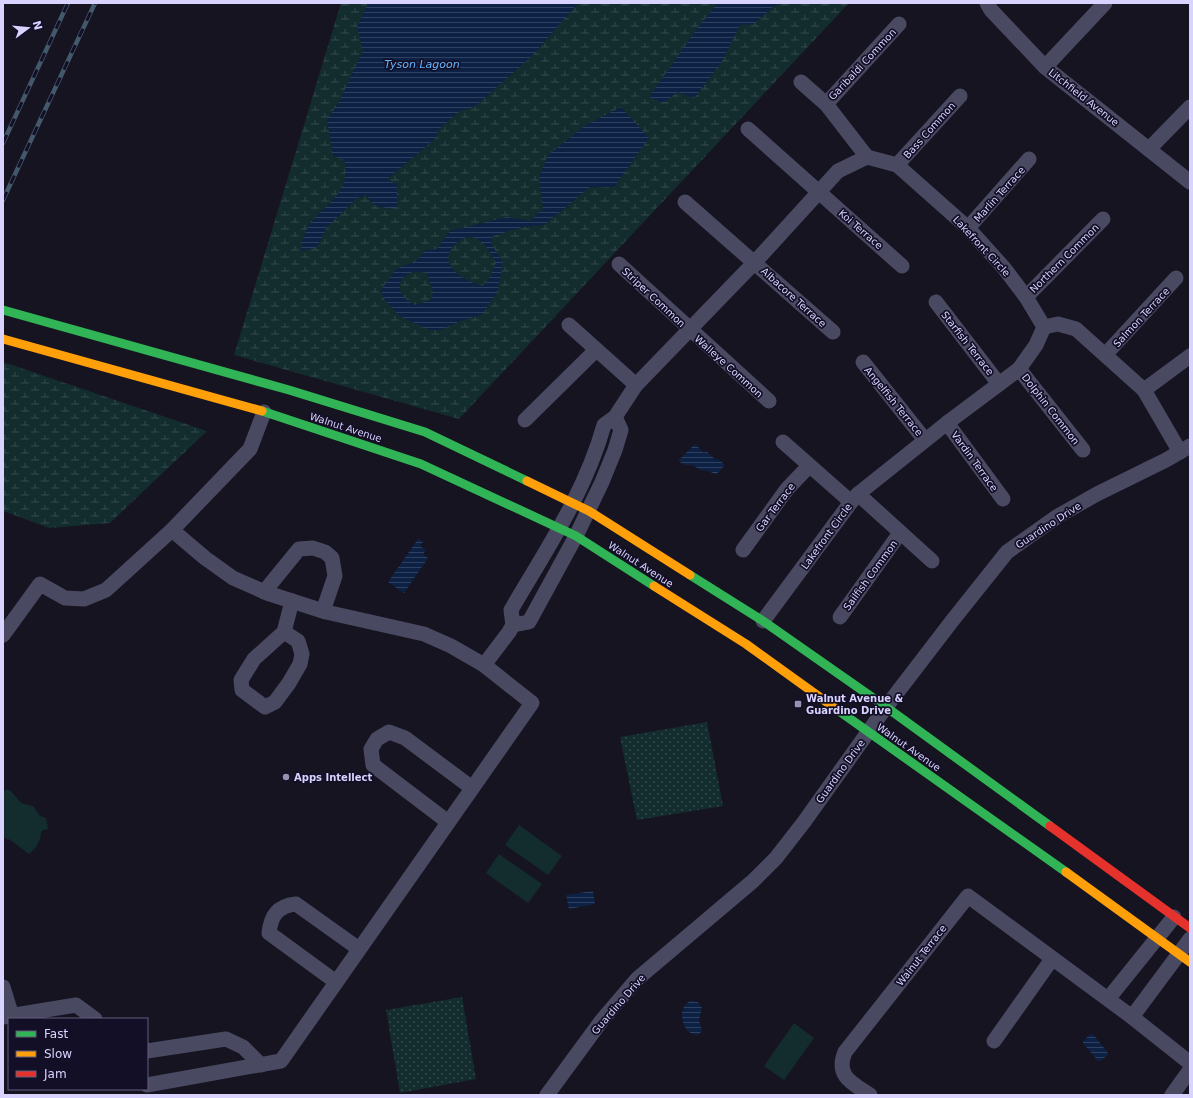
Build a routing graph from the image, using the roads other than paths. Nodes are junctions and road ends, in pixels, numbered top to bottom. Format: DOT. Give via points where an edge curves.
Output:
graph roads {
  1 [pos="987,3"];
  2 [pos="1105,3"];
  3 [pos="899,24"];
  4 [pos="1045,67"];
  5 [pos="801,82"];
  6 [pos="960,96"];
  7 [pos="826,104"];
  8 [pos="1190,107"];
  9 [pos="748,129"];
  10 [pos="1149,149"];
  11 [pos="867,157"];
  12 [pos="1029,159"];
  13 [pos="897,164"];
  14 [pos="1190,182"];
  15 [pos="819,193"];
  16 [pos="685,202"];
  17 [pos="1103,219"];
  18 [pos="968,228"];
  19 [pos="755,262"];
  20 [pos="619,264"];
  21 [pos="902,266"];
  22 [pos="1176,278"];
  23 [pos="1026,297"];
  24 [pos="936,302"];
  25 [pos="3,310"];
  26 [pos="569,325"];
  27 [pos="1044,327"];
  28 [pos="690,330"];
  29 [pos="833,332"];
  30 [pos="3,339"];
  31 [pos="596,350"];
  32 [pos="1105,355"];
  33 [pos="1190,356"];
  34 [pos="863,362"];
  35 [pos="1020,368"];
  36 [pos="1000,384"];
  37 [pos="636,385"];
  38 [pos="1144,390"];
  39 [pos="769,402"];
  40 [pos="264,412"];
  41 [pos="615,417"];
  42 [pos="525,420"];
  43 [pos="947,423"];
  44 [pos="925,440"];
  45 [pos="783,442"];
  46 [pos="1185,449"];
  47 [pos="1083,450"];
  48 [pos="810,466"];
  49 [pos="854,498"];
  50 [pos="1003,499"];
  51 [pos="574,504"];
  52 [pos="589,511"];
  53 [pos="559,528"];
  54 [pos="172,530"];
  55 [pos="900,533"];
  56 [pos="576,536"];
  57 [pos="743,550"];
  58 [pos="932,561"];
  59 [pos="264,592"];
  60 [pos="292,601"];
  61 [pos="323,611"];
  62 [pos="840,617"];
  63 [pos="764,621"];
  64 [pos="512,625"];
  65 [pos="284,632"];
  66 [pos="3,635"];
  67 [pos="484,665"];
  68 [pos="886,707"];
  69 [pos="868,732"];
  70 [pos="472,788"];
  71 [pos="448,822"];
  72 [pos="1174,916"];
  73 [pos="1190,928"];
  74 [pos="1157,938"];
  75 [pos="1190,939"];
  76 [pos="359,949"];
  77 [pos="1184,958"];
  78 [pos="1052,959"];
  79 [pos="336,982"];
  80 [pos="3,987"];
  81 [pos="1108,999"];
  82 [pos="1132,1016"];
  83 [pos="8,1017"];
  84 [pos="94,1018"];
  85 [pos="994,1041"];
  86 [pos="148,1051"];
  87 [pos="1190,1063"];
  88 [pos="261,1065"];
  89 [pos="1190,1070"];
  90 [pos="148,1085"];
  91 [pos="547,1095"];
  92 [pos="870,1095"];
  93 [pos="1172,1095"];
  1 -- 4 [label="street, Litchfield Avenue"];
  2 -- 4 [label="street"];
  3 -- 7 [label="street, Garibaldi Common"];
  4 -- 10 [label="street, Litchfield Avenue"];
  5 -- 7 [label="street, Garibaldi Common"];
  6 -- 13 [label="street, Bass Common"];
  7 -- 11 [label="street, Garibaldi Common"];
  8 -- 10 [label="street"];
  9 -- 15 [label="street, Koi Terrace"];
  10 -- 14 [label="street, Litchfield Avenue"];
  11 -- 13 [label="street, Lakefront Circle"];
  11 -- 15 [label="street" via="838,171"];
  12 -- 18 [label="street, Marlin Terrace"];
  13 -- 18 [label="street, Lakefront Circle"];
  15 -- 19 [label="street"];
  15 -- 21 [label="street, Koi Terrace"];
  16 -- 19 [label="street, Albacore Terrace"];
  17 -- 23 [label="street, Northern Common"];
  18 -- 23 [label="street, Lakefront Circle"];
  19 -- 28 [label="street"];
  19 -- 29 [label="street, Albacore Terrace"];
  20 -- 28 [label="street, Striper Common"];
  22 -- 32 [label="street, Salmon Terrace"];
  23 -- 27 [label="street, Lakefront Circle"];
  24 -- 36 [label="street, Starfish Terrace"];
  25 -- 51 [label="main road, Walnut Avenue" via="289,390 425,432"];
  26 -- 31 [label="street"];
  27 -- 32 [label="street" via="1058,324 1076,329"];
  27 -- 35 [label="street, Lakefront Circle" via="1036,345"];
  28 -- 37 [label="street"];
  28 -- 39 [label="street, Walleye Common"];
  30 -- 40 [label="main road, Walnut Avenue"];
  31 -- 37 [label="street"];
  31 -- 42 [label="street"];
  32 -- 38 [label="street"];
  33 -- 38 [label="street"];
  34 -- 44 [label="street, Angelfish Terrace"];
  35 -- 36 [label="street, Lakefront Circle"];
  35 -- 47 [label="street, Dolphin Common"];
  36 -- 43 [label="street, Lakefront Circle"];
  37 -- 41 [label="street"];
  38 -- 46 [label="street"];
  40 -- 53 [label="main road, Walnut Avenue" via="421,464"];
  40 -- 54 [label="street" via="250,448"];
  41 -- 51 [label="street" via="604,425"];
  41 -- 52 [label="street" via="621,430"];
  43 -- 44 [label="street, Lakefront Circle"];
  43 -- 50 [label="street, Vardin Terrace"];
  44 -- 49 [label="street, Lakefront Circle"];
  45 -- 48 [label="street"];
  46 -- 68 [label="street, Guardino Drive" via="1058,516 1007,552"];
  48 -- 49 [label="street"];
  48 -- 57 [label="street, Gar Terrace" via="787,489"];
  49 -- 55 [label="street, Sailfish Common"];
  49 -- 63 [label="street, Lakefront Circle"];
  51 -- 52 [label="main road, Walnut Avenue"];
  51 -- 53 [label="street"];
  52 -- 56 [label="street"];
  52 -- 63 [label="main road, Walnut Avenue"];
  53 -- 56 [label="main road, Walnut Avenue"];
  53 -- 64 [label="street" via="511,610"];
  54 -- 59 [label="street" via="233,578"];
  54 -- 66 [label="street" via="106,590 84,599 65,598 40,584"];
  55 -- 58 [label="street, Sailfish Common"];
  55 -- 62 [label="street, Sailfish Common"];
  56 -- 64 [label="street" via="529,622"];
  56 -- 69 [label="main road, Walnut Avenue" via="746,644"];
  59 -- 60 [label="street"];
  59 -- 61 [label="street" via="300,549 313,548 325,552 332,558 335,576"];
  60 -- 61 [label="street"];
  60 -- 65 [label="street"];
  61 -- 67 [label="street" via="424,634"];
  63 -- 68 [label="main road, Walnut Avenue"];
  64 -- 67 [label="street"];
  65 -- 65 [label="street" via="298,641 302,654 300,664 290,683 275,702 265,706 242,690 241,680 254,659"];
  67 -- 70 [label="street" via="532,704"];
  68 -- 69 [label="street, Guardino Drive"];
  68 -- 72 [label="main road, Walnut Avenue"];
  69 -- 74 [label="main road, Walnut Avenue"];
  69 -- 91 [label="street, Guardino Drive" via="776,858 753,881 637,979 602,1020"];
  70 -- 71 [label="street"];
  70 -- 71 [label="street" via="405,738 389,732 377,739 371,749 373,765"];
  71 -- 76 [label="street"];
  72 -- 73 [label="main road, Walnut Avenue"];
  72 -- 74 [label="street"];
  74 -- 77 [label="main road, Walnut Avenue"];
  74 -- 81 [label="street"];
  75 -- 77 [label="street"];
  76 -- 79 [label="street"];
  76 -- 79 [label="street" via="296,904 289,904 277,911 270,922 269,933"];
  77 -- 82 [label="street"];
  78 -- 81 [label="street, Walnut Terrace"];
  78 -- 85 [label="street"];
  78 -- 92 [label="street, Walnut Terrace" via="968,896 845,1052 841,1068 845,1076"];
  79 -- 88 [label="street" via="280,1061"];
  80 -- 83 [label="street"];
  81 -- 82 [label="street, Walnut Terrace"];
  82 -- 87 [label="street, Walnut Terrace"];
  83 -- 84 [label="street" via="76,1005"];
  86 -- 88 [label="street" via="226,1039 243,1047"];
  88 -- 90 [label="street"];
  89 -- 93 [label="street"];
}
